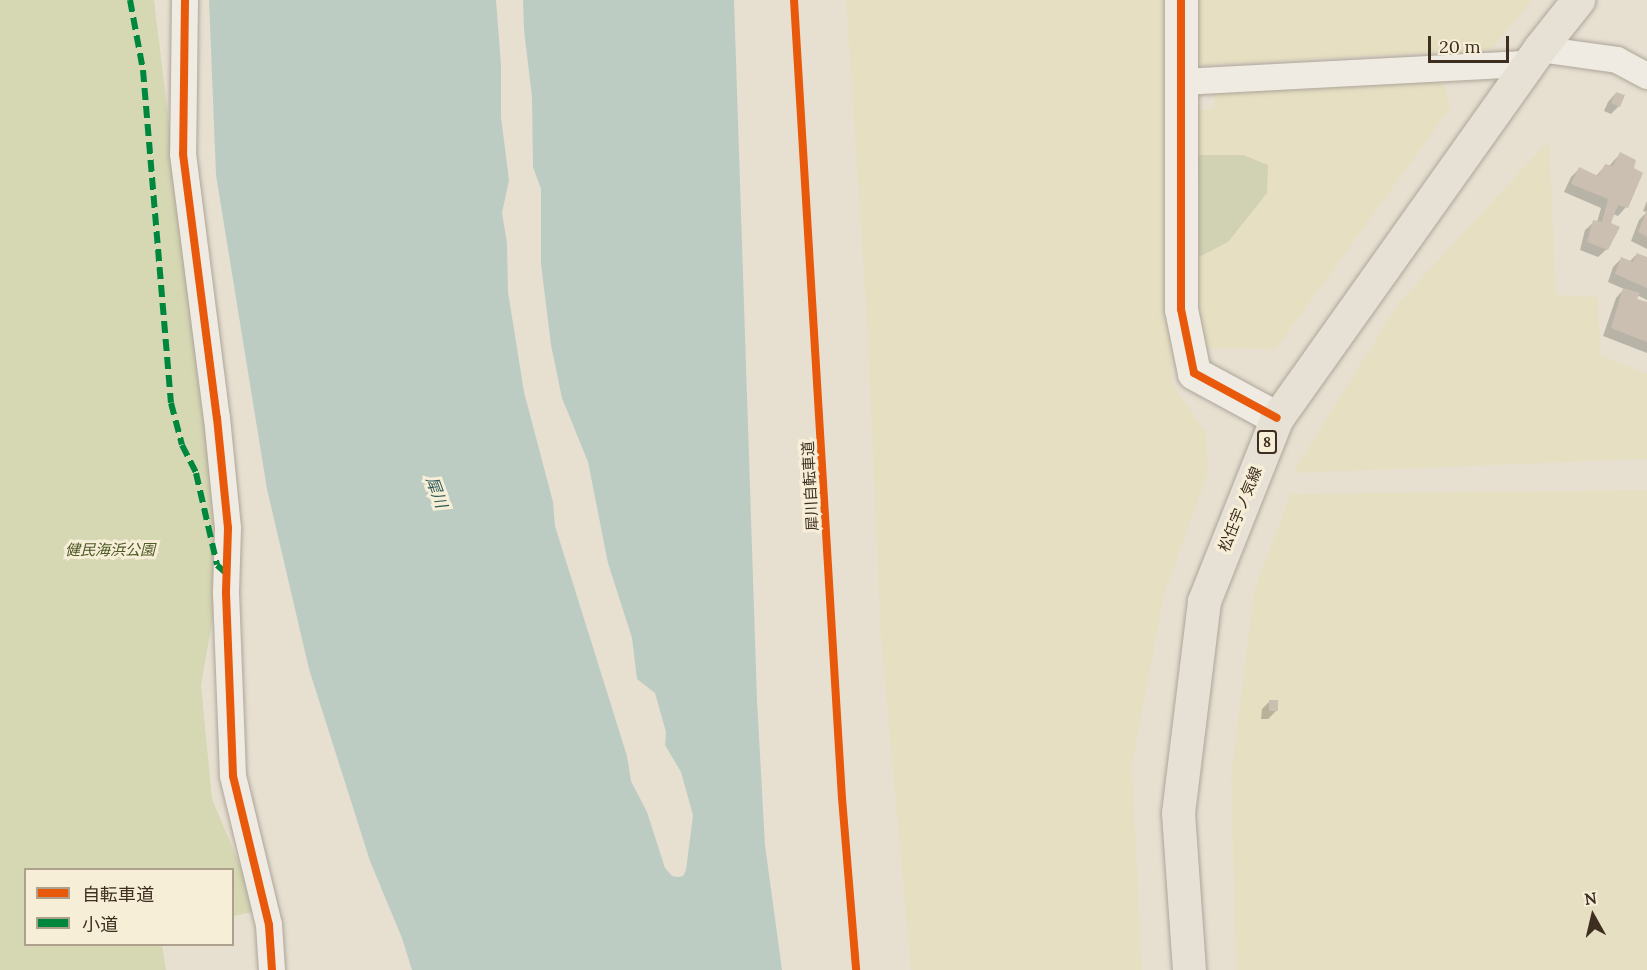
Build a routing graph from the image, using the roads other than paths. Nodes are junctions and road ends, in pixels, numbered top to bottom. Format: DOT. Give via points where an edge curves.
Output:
graph roads {
  1 [pos="185,0"];
  2 [pos="1181,0"];
  3 [pos="1578,0"];
  4 [pos="1534,57"];
  5 [pos="1647,76"];
  6 [pos="1181,82"];
  7 [pos="1277,418"];
  8 [pos="272,970"];
  9 [pos="1189,970"];
  1 -- 8 [label="street" via="183,154 228,528 226,593 233,776 269,925"];
  2 -- 6 [label="street"];
  3 -- 4 [label="main road, 松任宇ノ気線 / 8"];
  4 -- 5 [label="street" via="1617,60"];
  4 -- 6 [label="street"];
  4 -- 7 [label="main road, 松任宇ノ気線 / 8"];
  6 -- 7 [label="street" via="1181,309 1194,374"];
  7 -- 9 [label="main road, 松任宇ノ気線 / 8" via="1204,601 1178,813"];
}
